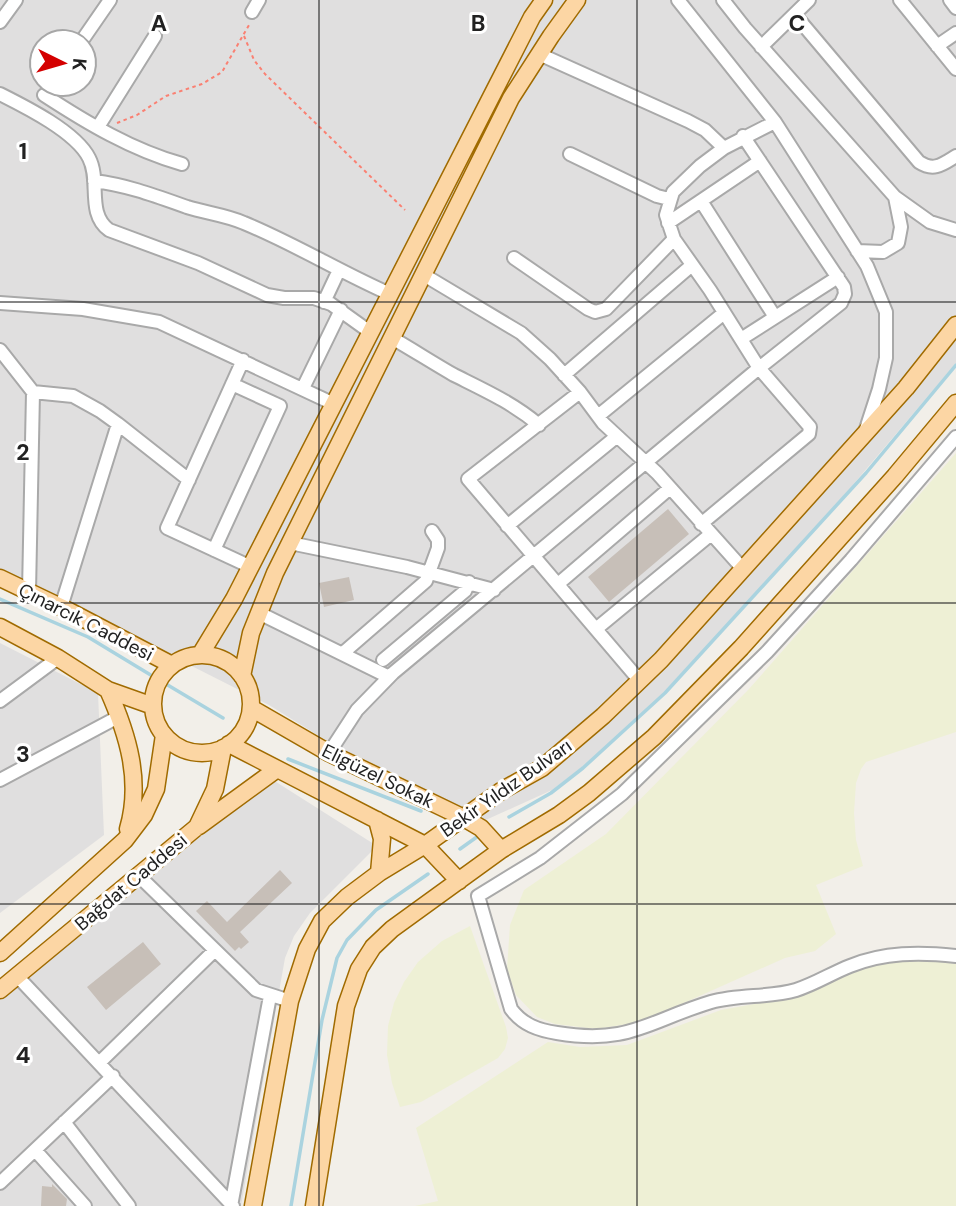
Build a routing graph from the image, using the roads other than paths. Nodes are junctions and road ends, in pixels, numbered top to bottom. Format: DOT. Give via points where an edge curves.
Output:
graph roads {
  1 [pos="16,0"];
  2 [pos="110,0"];
  3 [pos="544,0"];
  4 [pos="577,0"];
  5 [pos="678,0"];
  6 [pos="723,0"];
  7 [pos="809,0"];
  8 [pos="900,0"];
  9 [pos="950,0"];
  10 [pos="956,8"];
  11 [pos="795,15"];
  12 [pos="0,22"];
  13 [pos="91,28"];
  14 [pos="956,33"];
  15 [pos="155,36"];
  16 [pos="937,46"];
  17 [pos="761,47"];
  18 [pos="540,54"];
  19 [pos="956,69"];
  20 [pos="0,94"];
  21 [pos="43,98"];
  22 [pos="57,98"];
  23 [pos="36,112"];
  24 [pos="775,122"];
  25 [pos="100,128"];
  26 [pos="743,136"];
  27 [pos="724,148"];
  28 [pos="570,154"];
  29 [pos="956,156"];
  30 [pos="760,162"];
  31 [pos="181,164"];
  32 [pos="94,181"];
  33 [pos="895,197"];
  34 [pos="669,199"];
  35 [pos="701,201"];
  36 [pos="668,223"];
  37 [pos="956,230"];
  38 [pos="674,239"];
  39 [pos="857,251"];
  40 [pos="514,258"];
  41 [pos="692,265"];
  42 [pos="340,270"];
  43 [pos="424,275"];
  44 [pos="838,277"];
  45 [pos="390,294"];
  46 [pos="324,302"];
  47 [pos="0,303"];
  48 [pos="341,310"];
  49 [pos="724,313"];
  50 [pos="775,317"];
  51 [pos="956,325"];
  52 [pos="370,332"];
  53 [pos="392,338"];
  54 [pos="741,339"];
  55 [pos="0,350"];
  56 [pos="243,360"];
  57 [pos="759,368"];
  58 [pos="564,375"];
  59 [pos="232,384"];
  60 [pos="303,388"];
  61 [pos="33,392"];
  62 [pos="580,392"];
  63 [pos="956,403"];
  64 [pos="334,404"];
  65 [pos="597,416"];
  66 [pos="118,424"];
  67 [pos="539,425"];
  68 [pos="864,434"];
  69 [pos="616,437"];
  70 [pos="956,437"];
  71 [pos="646,463"];
  72 [pos="189,480"];
  73 [pos="670,488"];
  74 [pos="701,524"];
  75 [pos="508,526"];
  76 [pos="432,531"];
  77 [pos="711,534"];
  78 [pos="290,543"];
  79 [pos="214,550"];
  80 [pos="534,557"];
  81 [pos="251,567"];
  82 [pos="743,569"];
  83 [pos="429,572"];
  84 [pos="0,578"];
  85 [pos="469,582"];
  86 [pos="558,584"];
  87 [pos="494,590"];
  88 [pos="29,592"];
  89 [pos="61,607"];
  90 [pos="259,613"];
  91 [pos="0,627"];
  92 [pos="596,629"];
  93 [pos="343,653"];
  94 [pos="200,655"];
  95 [pos="58,658"];
  96 [pos="383,660"];
  97 [pos="172,665"];
  98 [pos="242,676"];
  99 [pos="389,677"];
  100 [pos="640,681"];
  101 [pos="108,690"];
  102 [pos="0,701"];
  103 [pos="153,706"];
  104 [pos="251,708"];
  105 [pos="120,716"];
  106 [pos="164,735"];
  107 [pos="226,746"];
  108 [pos="329,753"];
  109 [pos="277,769"];
  110 [pos="0,780"];
  111 [pos="464,818"];
  112 [pos="377,820"];
  113 [pos="197,827"];
  114 [pos="125,840"];
  115 [pos="425,845"];
  116 [pos="501,850"];
  117 [pos="379,873"];
  118 [pos="139,876"];
  119 [pos="458,881"];
  120 [pos="478,896"];
  121 [pos="215,950"];
  122 [pos="0,953"];
  123 [pos="956,957"];
  124 [pos="17,976"];
  125 [pos="0,990"];
  126 [pos="270,996"];
  127 [pos="290,1001"];
  128 [pos="100,1062"];
  129 [pos="113,1076"];
  130 [pos="64,1122"];
  131 [pos="35,1150"];
  132 [pos="0,1183"];
  133 [pos="232,1205"];
  134 [pos="85,1206"];
  135 [pos="129,1206"];
  136 [pos="253,1206"];
  137 [pos="314,1206"];
  1 -- 12 [label="street"];
  2 -- 13 [label="street"];
  3 -- 45 [label="main road"];
  4 -- 18 [label="main road"];
  5 -- 24 [label="street"];
  6 -- 17 [label="street"];
  7 -- 11 [label="street"];
  8 -- 16 [label="street"];
  9 -- 10 [label="street"];
  11 -- 17 [label="street"];
  11 -- 29 [label="street" via="919,162 937,167"];
  14 -- 16 [label="street"];
  15 -- 25 [label="street"];
  16 -- 19 [label="street"];
  17 -- 33 [label="street"];
  18 -- 27 [label="street" via="688,121"];
  18 -- 43 [label="main road" via="511,99"];
  20 -- 23 [label="street"];
  21 -- 23 [label="street"];
  22 -- 25 [label="street"];
  23 -- 32 [label="street" via="84,150"];
  24 -- 26 [label="street"];
  24 -- 39 [label="street"];
  25 -- 31 [label="street" via="142,151"];
  26 -- 27 [label="street"];
  26 -- 30 [label="street"];
  27 -- 34 [label="street"];
  28 -- 34 [label="street"];
  30 -- 35 [label="street"];
  30 -- 44 [label="street"];
  32 -- 42 [label="street" via="122,184 242,222"];
  32 -- 46 [label="street" via="97,216 108,230 186,258 267,295"];
  33 -- 37 [label="street" via="930,222"];
  33 -- 39 [label="street" via="901,227 898,243 883,251"];
  34 -- 36 [label="street"];
  35 -- 36 [label="street"];
  35 -- 50 [label="street"];
  36 -- 38 [label="street"];
  38 -- 40 [label="street" via="599,312"];
  38 -- 41 [label="street"];
  39 -- 68 [label="street" via="886,312 886,358"];
  41 -- 49 [label="street"];
  41 -- 58 [label="street"];
  42 -- 45 [label="street"];
  42 -- 46 [label="street"];
  43 -- 53 [label="main road"];
  43 -- 58 [label="street" via="521,333"];
  44 -- 50 [label="street"];
  44 -- 57 [label="street" via="845,290 841,303"];
  45 -- 52 [label="main road"];
  46 -- 48 [label="street"];
  47 -- 56 [label="street" via="83,309 159,322"];
  48 -- 52 [label="street"];
  48 -- 60 [label="street"];
  49 -- 54 [label="street"];
  49 -- 65 [label="street"];
  50 -- 54 [label="street"];
  51 -- 68 [label="main road, Bekir Yıldız Bulvarı"];
  52 -- 64 [label="main road"];
  53 -- 67 [label="street" via="491,392"];
  53 -- 78 [label="main road"];
  54 -- 57 [label="street"];
  55 -- 61 [label="street"];
  56 -- 59 [label="street"];
  56 -- 60 [label="street"];
  57 -- 71 [label="street"];
  57 -- 74 [label="street" via="809,425 810,432"];
  58 -- 62 [label="street"];
  59 -- 72 [label="street"];
  59 -- 79 [label="street" via="280,406"];
  60 -- 64 [label="street"];
  61 -- 66 [label="street" via="73,396"];
  61 -- 88 [label="street"];
  62 -- 65 [label="street"];
  62 -- 67 [label="street"];
  63 -- 116 [label="main road" via="684,708 589,793"];
  64 -- 81 [label="main road"];
  65 -- 69 [label="street"];
  66 -- 72 [label="street"];
  66 -- 89 [label="street"];
  67 -- 75 [label="street" via="468,479"];
  68 -- 82 [label="main road, Bekir Yıldız Bulvarı"];
  69 -- 71 [label="street"];
  69 -- 75 [label="street"];
  70 -- 120 [label="street" via="767,652 622,794 540,858"];
  71 -- 73 [label="street"];
  71 -- 80 [label="street"];
  72 -- 79 [label="street" via="167,528"];
  73 -- 74 [label="street"];
  73 -- 86 [label="street"];
  74 -- 77 [label="street"];
  75 -- 80 [label="street"];
  76 -- 83 [label="street" via="438,548"];
  77 -- 82 [label="street"];
  77 -- 92 [label="street"];
  78 -- 83 [label="street"];
  78 -- 90 [label="main road"];
  79 -- 81 [label="street"];
  80 -- 86 [label="street"];
  80 -- 87 [label="street"];
  81 -- 94 [label="main road"];
  82 -- 100 [label="main road, Bekir Yıldız Bulvarı"];
  83 -- 85 [label="street"];
  83 -- 93 [label="street" via="426,581"];
  84 -- 88 [label="main road, Çınarcık Caddesi"];
  85 -- 87 [label="street"];
  85 -- 96 [label="street" via="465,591"];
  86 -- 92 [label="street"];
  87 -- 99 [label="street"];
  88 -- 89 [label="main road, Çınarcık Caddesi"];
  89 -- 97 [label="main road, Çınarcık Caddesi"];
  90 -- 93 [label="street"];
  90 -- 98 [label="main road"];
  91 -- 95 [label="main road"];
  92 -- 100 [label="street"];
  93 -- 99 [label="street"];
  94 -- 97 [label="main road"];
  94 -- 98 [label="main road" via="231,664"];
  95 -- 101 [label="main road"];
  95 -- 102 [label="street"];
  97 -- 103 [label="main road" via="161,677"];
  98 -- 104 [label="main road"];
  99 -- 108 [label="street" via="357,710"];
  100 -- 111 [label="main road, Bekir Yıldız Bulvarı" via="542,768"];
  101 -- 103 [label="main road"];
  101 -- 105 [label="main road"];
  103 -- 106 [label="main road"];
  104 -- 107 [label="main road" via="237,739"];
  104 -- 108 [label="main road, Eligüzel Sokak"];
  105 -- 110 [label="street"];
  105 -- 114 [label="main road" via="134,779 134,809"];
  106 -- 107 [label="main road" via="190,752 207,753"];
  106 -- 114 [label="main road, Bağdat Caddesi" via="156,789"];
  107 -- 109 [label="main road, Eligüzel Sokak"];
  107 -- 113 [label="main road, Bağdat Caddesi" via="215,789"];
  108 -- 111 [label="main road, Eligüzel Sokak"];
  109 -- 112 [label="main road, Eligüzel Sokak"];
  109 -- 113 [label="main road"];
  111 -- 115 [label="main road, Bekir Yıldız Bulvarı"];
  111 -- 116 [label="main road, Eligüzel Sokak" via="481,828"];
  112 -- 115 [label="main road, Eligüzel Sokak"];
  112 -- 117 [label="main road" via="382,839"];
  113 -- 118 [label="main road, Bağdat Caddesi"];
  114 -- 122 [label="main road, Bağdat Caddesi"];
  115 -- 117 [label="main road, Bekir Yıldız Bulvarı"];
  115 -- 119 [label="main road, Eligüzel Sokak"];
  116 -- 119 [label="main road"];
  117 -- 127 [label="main road, Bekir Yıldız Bulvarı" via="322,920"];
  118 -- 121 [label="street"];
  118 -- 124 [label="main road, Bağdat Caddesi"];
  119 -- 120 [label="street"];
  119 -- 137 [label="main road" via="382,937 359,969 346,1006"];
  120 -- 123 [label="street" via="511,1009 533,1028 575,1037 624,1034 712,1002 797,989 878,957 910,953"];
  121 -- 126 [label="street" via="256,990"];
  121 -- 128 [label="street"];
  124 -- 125 [label="main road, Bağdat Caddesi"];
  124 -- 128 [label="street"];
  126 -- 127 [label="street"];
  126 -- 133 [label="street"];
  127 -- 136 [label="main road, Bekir Yıldız Bulvarı"];
  128 -- 129 [label="street"];
  129 -- 130 [label="street"];
  129 -- 133 [label="street"];
  130 -- 131 [label="street"];
  130 -- 135 [label="street"];
  131 -- 132 [label="street"];
  131 -- 134 [label="street"];
}
